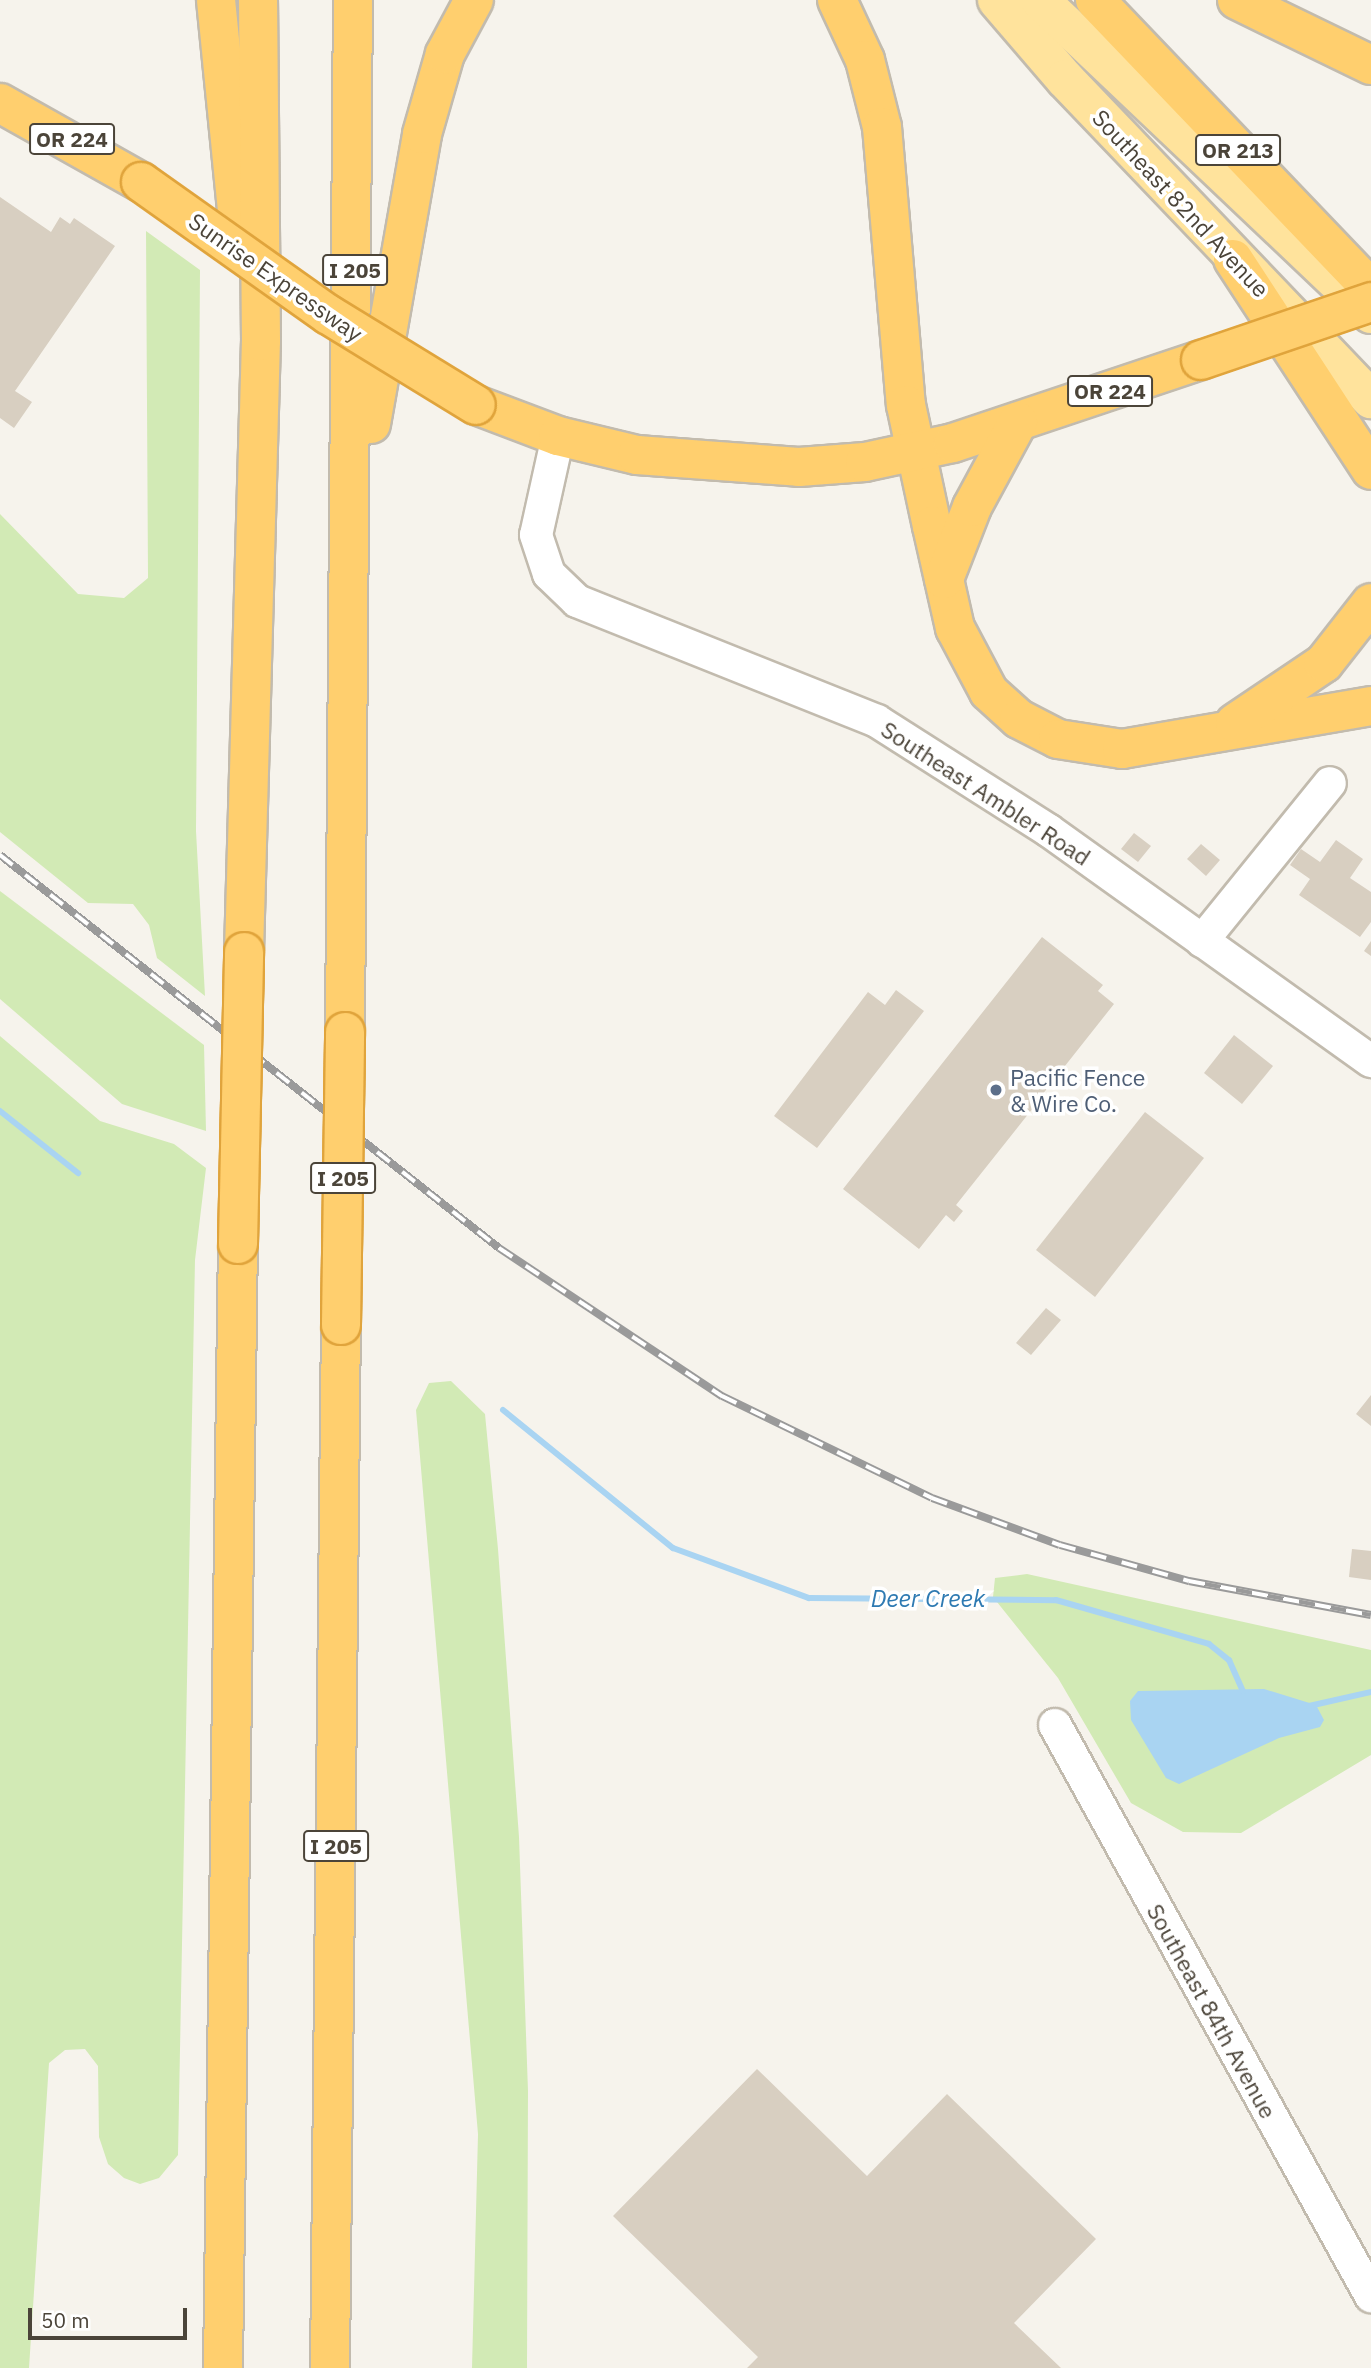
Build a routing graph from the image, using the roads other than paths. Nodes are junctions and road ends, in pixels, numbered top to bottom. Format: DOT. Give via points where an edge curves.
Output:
graph roads {
  1 [pos="216,0"];
  2 [pos="258,0"];
  3 [pos="353,0"];
  4 [pos="474,0"];
  5 [pos="837,0"];
  6 [pos="997,0"];
  7 [pos="1040,0"];
  8 [pos="1095,0"];
  9 [pos="1237,0"];
  10 [pos="1371,65"];
  11 [pos="0,103"];
  12 [pos="1233,259"];
  13 [pos="1371,289"];
  14 [pos="1371,302"];
  15 [pos="1371,314"];
  16 [pos="1371,399"];
  17 [pos="257,407"];
  18 [pos="1018,422"];
  19 [pos="558,436"];
  20 [pos="916,452"];
  21 [pos="1371,470"];
  22 [pos="351,540"];
  23 [pos="944,579"];
  24 [pos="1371,603"];
  25 [pos="1371,706"];
  26 [pos="1218,734"];
  27 [pos="1330,783"];
  28 [pos="1202,941"];
  29 [pos="1371,1061"];
  30 [pos="1055,1725"];
  31 [pos="224,2231"];
  32 [pos="1371,2296"];
  33 [pos="202,2368"];
  34 [pos="223,2368"];
  35 [pos="330,2368"];
  1 -- 17 [label="highway"];
  2 -- 17 [label="highway" via="262,245"];
  3 -- 22 [label="highway, I 205"];
  4 -- 22 [label="highway" via="445,54 422,134"];
  5 -- 20 [label="highway" via="864,60 882,127 906,405"];
  6 -- 12 [label="main road, Southeast 82nd Avenue"];
  7 -- 15 [label="main road"];
  8 -- 13 [label="highway, OR 213"];
  9 -- 10 [label="highway"];
  11 -- 19 [label="highway, Sunrise Expressway / OR 224, bridge" via="141,182 329,316 476,405"];
  12 -- 16 [label="main road, Southeast 82nd Avenue"];
  12 -- 21 [label="highway"];
  14 -- 18 [label="highway, Sunrise Expressway / OR 224, bridge"];
  17 -- 31 [label="highway, bridge" via="238,1244"];
  18 -- 20 [label="highway, Sunrise Expressway / OR 224"];
  18 -- 23 [label="highway" via="972,507"];
  19 -- 20 [label="highway, Sunrise Expressway / OR 224" via="637,455 725,466 835,464"];
  19 -- 28 [label="street, Southeast Ambler Road" via="536,535 541,562 558,586 577,601 877,721 1048,830"];
  20 -- 23 [label="highway"];
  22 -- 35 [label="highway, I 205, bridge"];
  23 -- 26 [label="highway" via="974,673 1003,706 1040,731 1079,745 1122,749"];
  24 -- 26 [label="highway" via="1324,663"];
  25 -- 26 [label="highway"];
  27 -- 28 [label="street"];
  28 -- 29 [label="street, Southeast Ambler Road"];
  30 -- 32 [label="street, Southeast 84th Avenue"];
  31 -- 33 [label="highway"];
  31 -- 34 [label="highway"];
}
